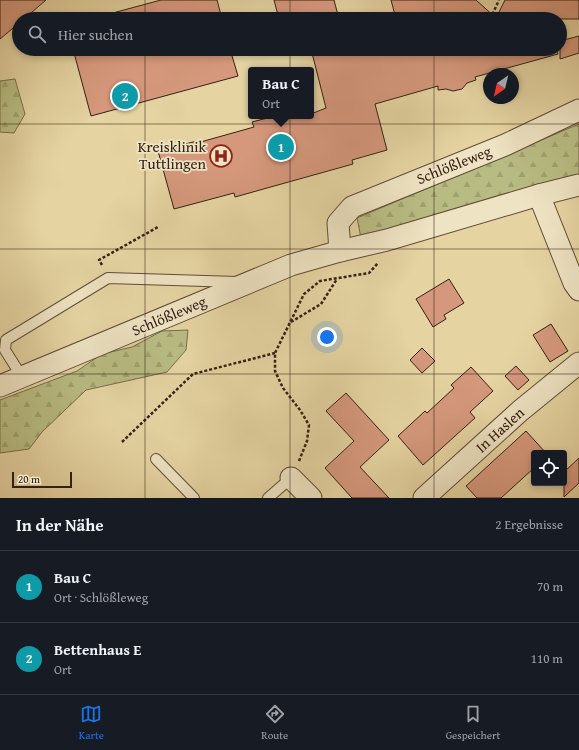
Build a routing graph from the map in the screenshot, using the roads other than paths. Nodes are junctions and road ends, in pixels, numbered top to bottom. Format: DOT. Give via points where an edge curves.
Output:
graph roads {
  1 [pos="579,110"];
  2 [pos="579,185"];
  3 [pos="539,195"];
  4 [pos="340,251"];
  5 [pos="251,282"];
  6 [pos="579,290"];
  7 [pos="579,364"];
  8 [pos="22,377"];
  9 [pos="0,386"];
  10 [pos="156,459"];
  11 [pos="291,478"];
  12 [pos="194,498"];
  13 [pos="268,498"];
  14 [pos="311,498"];
  15 [pos="424,498"];
  1 -- 4 [label="street, Schlößleweg" via="505,145 352,207 338,222"];
  2 -- 3 [label="street, Schlößleweg"];
  3 -- 4 [label="street, Schlößleweg" via="387,240"];
  3 -- 6 [label="street"];
  4 -- 5 [label="street, Schlößleweg" via="291,265"];
  5 -- 8 [label="street, Schlößleweg"];
  5 -- 8 [label="lane" via="108,278 6,340 5,350"];
  7 -- 15 [label="street, In Haslen" via="520,411"];
  8 -- 9 [label="street, Schlößleweg"];
  10 -- 12 [label="lane"];
  11 -- 13 [label="lane"];
  11 -- 14 [label="street"];
}
